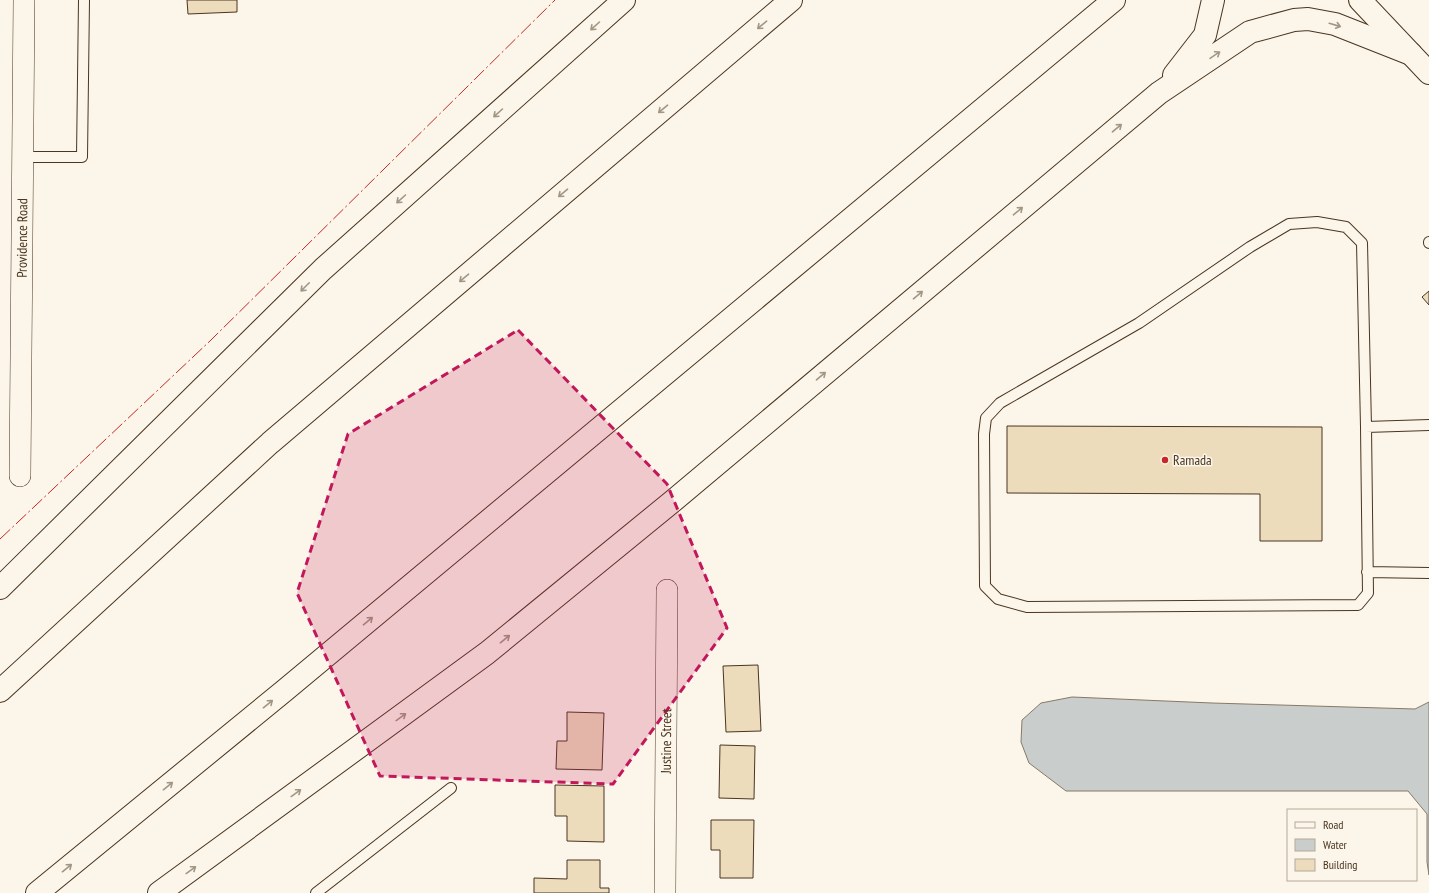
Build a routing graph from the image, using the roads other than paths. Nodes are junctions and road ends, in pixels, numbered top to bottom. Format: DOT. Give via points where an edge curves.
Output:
graph roads {
  1 [pos="24,0"];
  2 [pos="84,0"];
  3 [pos="624,0"];
  4 [pos="791,0"];
  5 [pos="1114,0"];
  6 [pos="1213,0"];
  7 [pos="1360,0"];
  8 [pos="1411,54"];
  9 [pos="1429,73"];
  10 [pos="1159,93"];
  11 [pos="23,157"];
  12 [pos="1429,425"];
  13 [pos="1366,427"];
  14 [pos="20,476"];
  15 [pos="1367,572"];
  16 [pos="1429,573"];
  17 [pos="0,588"];
  18 [pos="667,590"];
  19 [pos="0,691"];
  20 [pos="450,788"];
  21 [pos="37,893"];
  22 [pos="159,893"];
  23 [pos="316,893"];
  24 [pos="665,893"];
  1 -- 11 [label="street, Providence Road"];
  2 -- 11 [label="lane" via="82,156"];
  3 -- 17 [label="main road, one-way" via="323,269"];
  4 -- 19 [label="main road, one-way" via="270,443"];
  21 -- 5 [label="main road, one-way" via="278,696"];
  6 -- 10 [label="main road" via="1205,35"];
  7 -- 8 [label="main road"];
  8 -- 9 [label="main road"];
  10 -- 8 [label="main road, one-way" via="1250,32 1294,20 1308,19 1335,24"];
  22 -- 10 [label="main road, one-way" via="487,654"];
  11 -- 14 [label="street, Providence Road"];
  12 -- 13 [label="lane"];
  13 -- 15 [label="lane"];
  13 -- 15 [label="lane" via="1362,243 1346,227 1317,222 1290,224 1250,247 1139,323 1000,403 986,418 985,586 998,599 1027,607 1358,605 1368,592"];
  15 -- 16 [label="lane"];
  18 -- 24 [label="street, Justine Street"];
  20 -- 23 [label="lane"];
}
